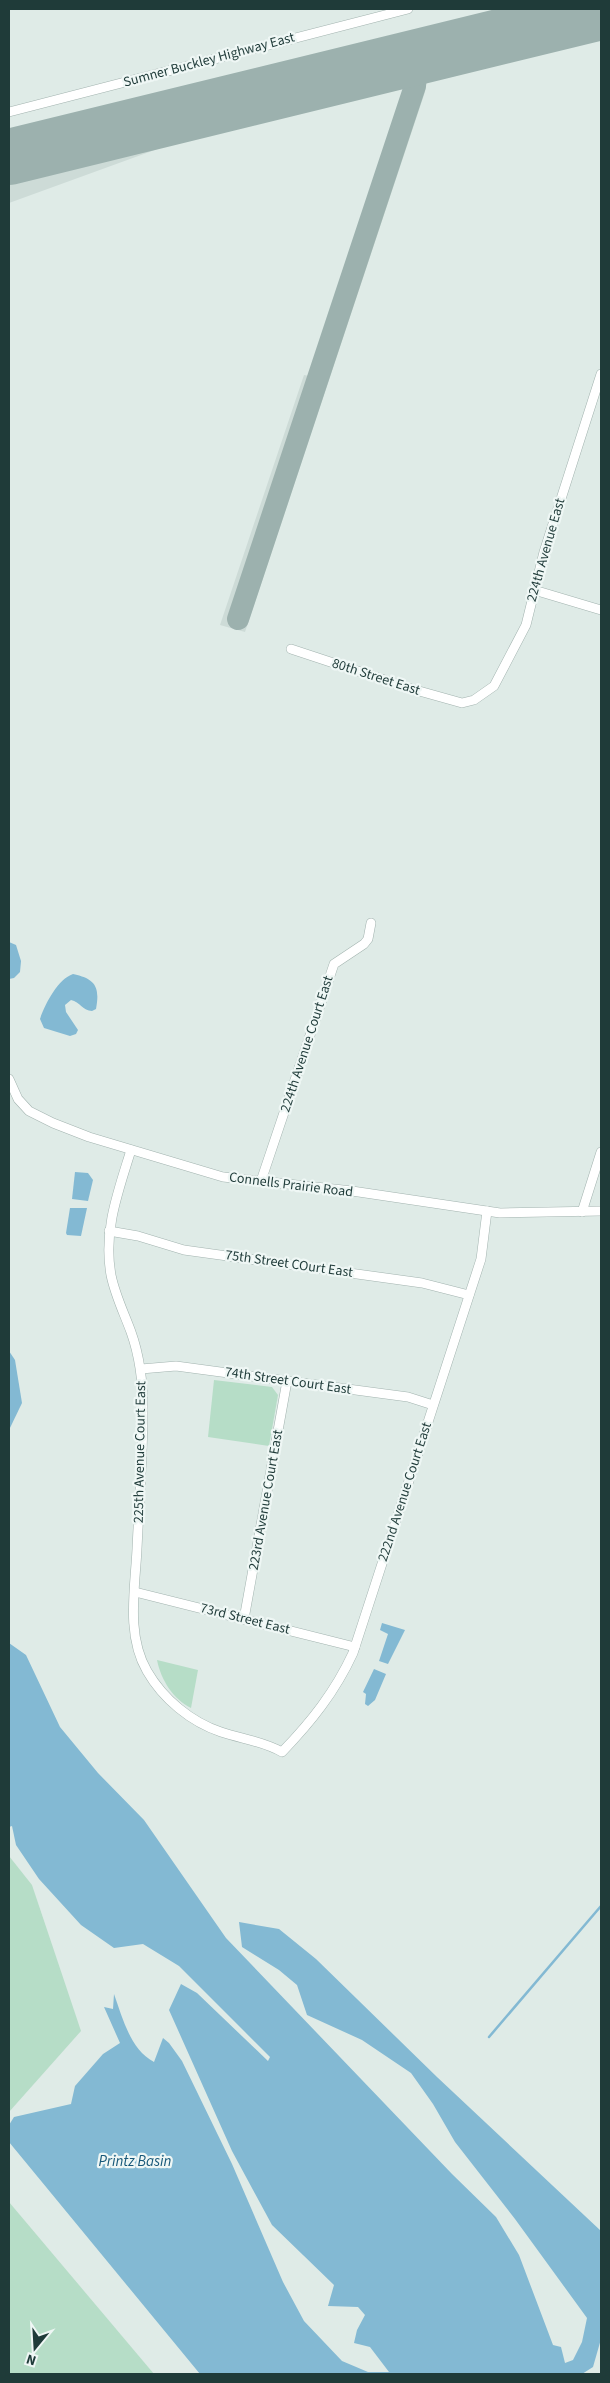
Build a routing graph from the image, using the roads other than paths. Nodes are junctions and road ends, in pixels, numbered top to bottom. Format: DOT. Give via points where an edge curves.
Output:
graph roads {
  1 [pos="408,9"];
  2 [pos="9,112"];
  3 [pos="601,374"];
  4 [pos="534,590"];
  5 [pos="601,610"];
  6 [pos="290,649"];
  7 [pos="462,703"];
  8 [pos="371,923"];
  9 [pos="9,1079"];
  10 [pos="11,1092"];
  11 [pos="131,1150"];
  12 [pos="601,1152"];
  13 [pos="261,1181"];
  14 [pos="487,1211"];
  15 [pos="601,1211"];
  16 [pos="582,1212"];
  17 [pos="109,1231"];
  18 [pos="469,1295"];
  19 [pos="141,1369"];
  20 [pos="287,1381"];
  21 [pos="433,1405"];
  22 [pos="134,1592"];
  23 [pos="244,1619"];
  24 [pos="355,1647"];
  25 [pos="282,1752"];
  1 -- 2 [label="street, Sumner Buckley Highway East"];
  3 -- 4 [label="street, 224th Avenue East"];
  4 -- 5 [label="street"];
  4 -- 7 [label="street, 224th Avenue East" via="526,625 494,686 474,700"];
  6 -- 7 [label="street, 80th Street East"];
  8 -- 13 [label="street, 224th Avenue Court East" via="364,944 334,964"];
  9 -- 10 [label="street, Connells Prairie Road"];
  10 -- 11 [label="street, Connells Prairie Road" via="29,1111 53,1123"];
  11 -- 13 [label="street, Connells Prairie Road" via="223,1177"];
  11 -- 17 [label="street, 225th Avenue Court East" via="114,1203"];
  12 -- 16 [label="street"];
  13 -- 14 [label="street, Connells Prairie Road"];
  14 -- 16 [label="street, Connells Prairie Road"];
  14 -- 18 [label="street, 222nd Avenue Court East" via="482,1254"];
  15 -- 16 [label="street, Connells Prairie Road"];
  17 -- 18 [label="street, 75th Street COurt East" via="184,1250 422,1283"];
  17 -- 19 [label="street, 225th Avenue Court East" via="111,1275"];
  18 -- 21 [label="street, 222nd Avenue Court East"];
  19 -- 20 [label="street, 74th Street Court East" via="176,1366"];
  19 -- 22 [label="street, 225th Avenue Court East" via="143,1427"];
  20 -- 21 [label="street, 74th Street Court East" via="408,1397"];
  20 -- 23 [label="street, 223rd Avenue Court East"];
  21 -- 24 [label="street, 222nd Avenue Court East"];
  22 -- 23 [label="street, 73rd Street East"];
  22 -- 25 [label="street, 225th Avenue Court East" via="135,1635 140,1658 171,1702 198,1721"];
  23 -- 24 [label="street, 73rd Street East"];
  24 -- 25 [label="street, 222nd Avenue Court East" via="330,1695 314,1718"];
}
